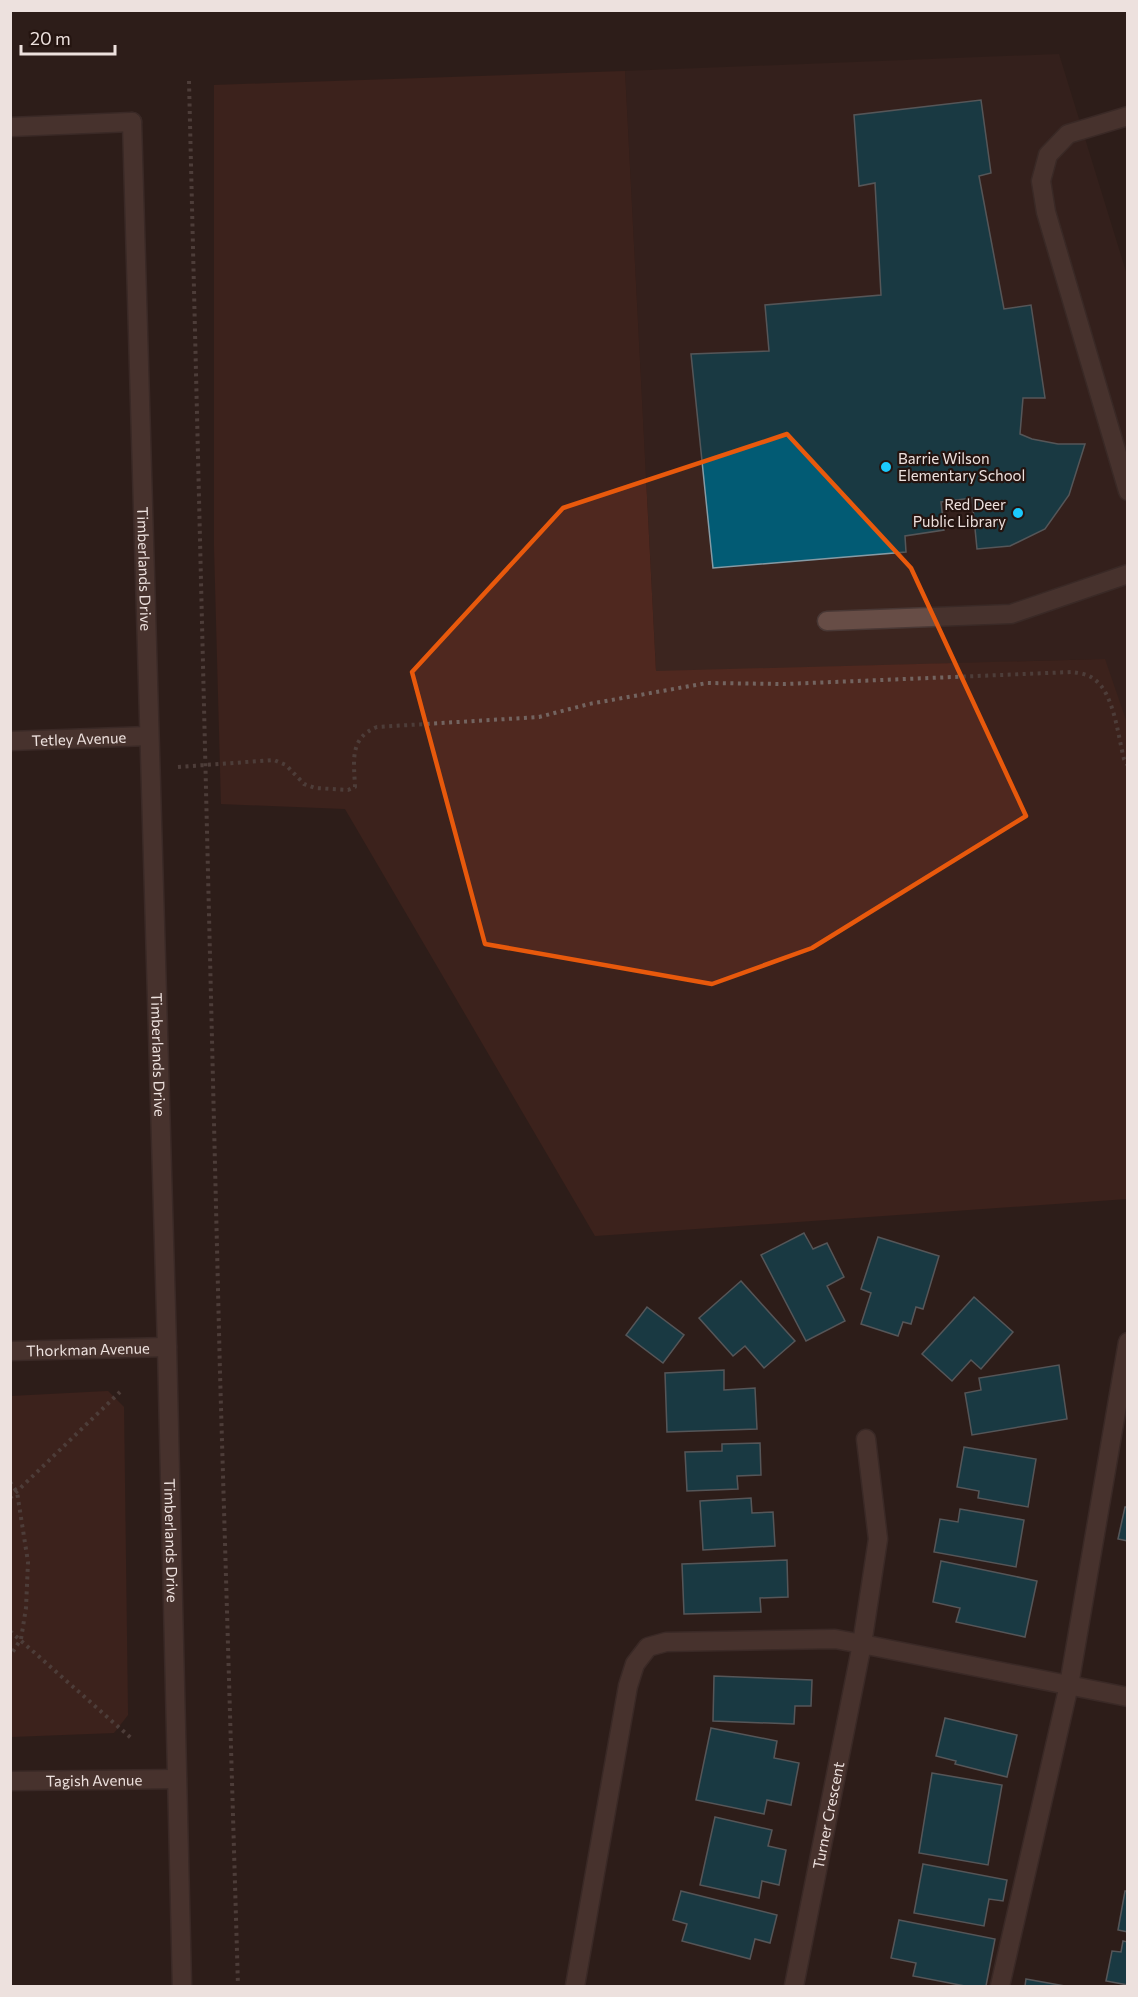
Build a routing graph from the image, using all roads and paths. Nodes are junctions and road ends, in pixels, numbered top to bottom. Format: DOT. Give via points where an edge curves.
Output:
graph roads {
  1 [pos="189,81"];
  2 [pos="1128,116"];
  3 [pos="10,127"];
  4 [pos="1122,456"];
  5 [pos="1128,491"];
  6 [pos="1128,574"];
  7 [pos="828,621"];
  8 [pos="149,736"];
  9 [pos="10,741"];
  10 [pos="205,765"];
  11 [pos="1128,766"];
  12 [pos="178,767"];
  13 [pos="1128,1342"];
  14 [pos="167,1347"];
  15 [pos="10,1351"];
  16 [pos="120,1392"];
  17 [pos="867,1439"];
  18 [pos="10,1482"];
  19 [pos="17,1492"];
  20 [pos="10,1498"];
  21 [pos="10,1631"];
  22 [pos="21,1640"];
  23 [pos="862,1644"];
  24 [pos="10,1656"];
  25 [pos="1069,1685"];
  26 [pos="1128,1697"];
  27 [pos="131,1738"];
  28 [pos="177,1779"];
  29 [pos="10,1781"];
  30 [pos="182,1986"];
  31 [pos="238,1986"];
  32 [pos="575,1986"];
  33 [pos="794,1986"];
  34 [pos="1000,1986"];
  1 -- 10 [label="path"];
  2 -- 4 [label="street" via="1068,134 1048,155 1041,181 1046,212"];
  3 -- 8 [label="street, Timberlands Drive" via="132,122"];
  4 -- 5 [label="street"];
  6 -- 7 [label="street" via="1011,614"];
  8 -- 9 [label="street, Tetley Avenue"];
  8 -- 14 [label="street, Timberlands Drive"];
  10 -- 11 [label="path" via="273,760 286,765 304,784 348,790 355,787 357,743 365,732 377,727 539,717 707,683 785,684 1072,672 1094,678 1104,688"];
  10 -- 12 [label="path"];
  10 -- 31 [label="path"];
  13 -- 25 [label="street"];
  14 -- 15 [label="street, Thorkman Avenue"];
  14 -- 28 [label="street, Timberlands Drive"];
  16 -- 19 [label="path"];
  17 -- 23 [label="street, Turner Crescent" via="878,1539"];
  18 -- 19 [label="path"];
  19 -- 20 [label="path"];
  19 -- 22 [label="path" via="28,1562"];
  21 -- 22 [label="path"];
  22 -- 24 [label="path"];
  22 -- 27 [label="path"];
  23 -- 25 [label="street"];
  23 -- 32 [label="street" via="835,1639 666,1642 648,1647 635,1664 628,1686"];
  23 -- 33 [label="street, Turner Crescent"];
  25 -- 26 [label="street"];
  25 -- 34 [label="street"];
  28 -- 29 [label="street, Tagish Avenue"];
  28 -- 30 [label="street, Timberlands Drive"];
}
